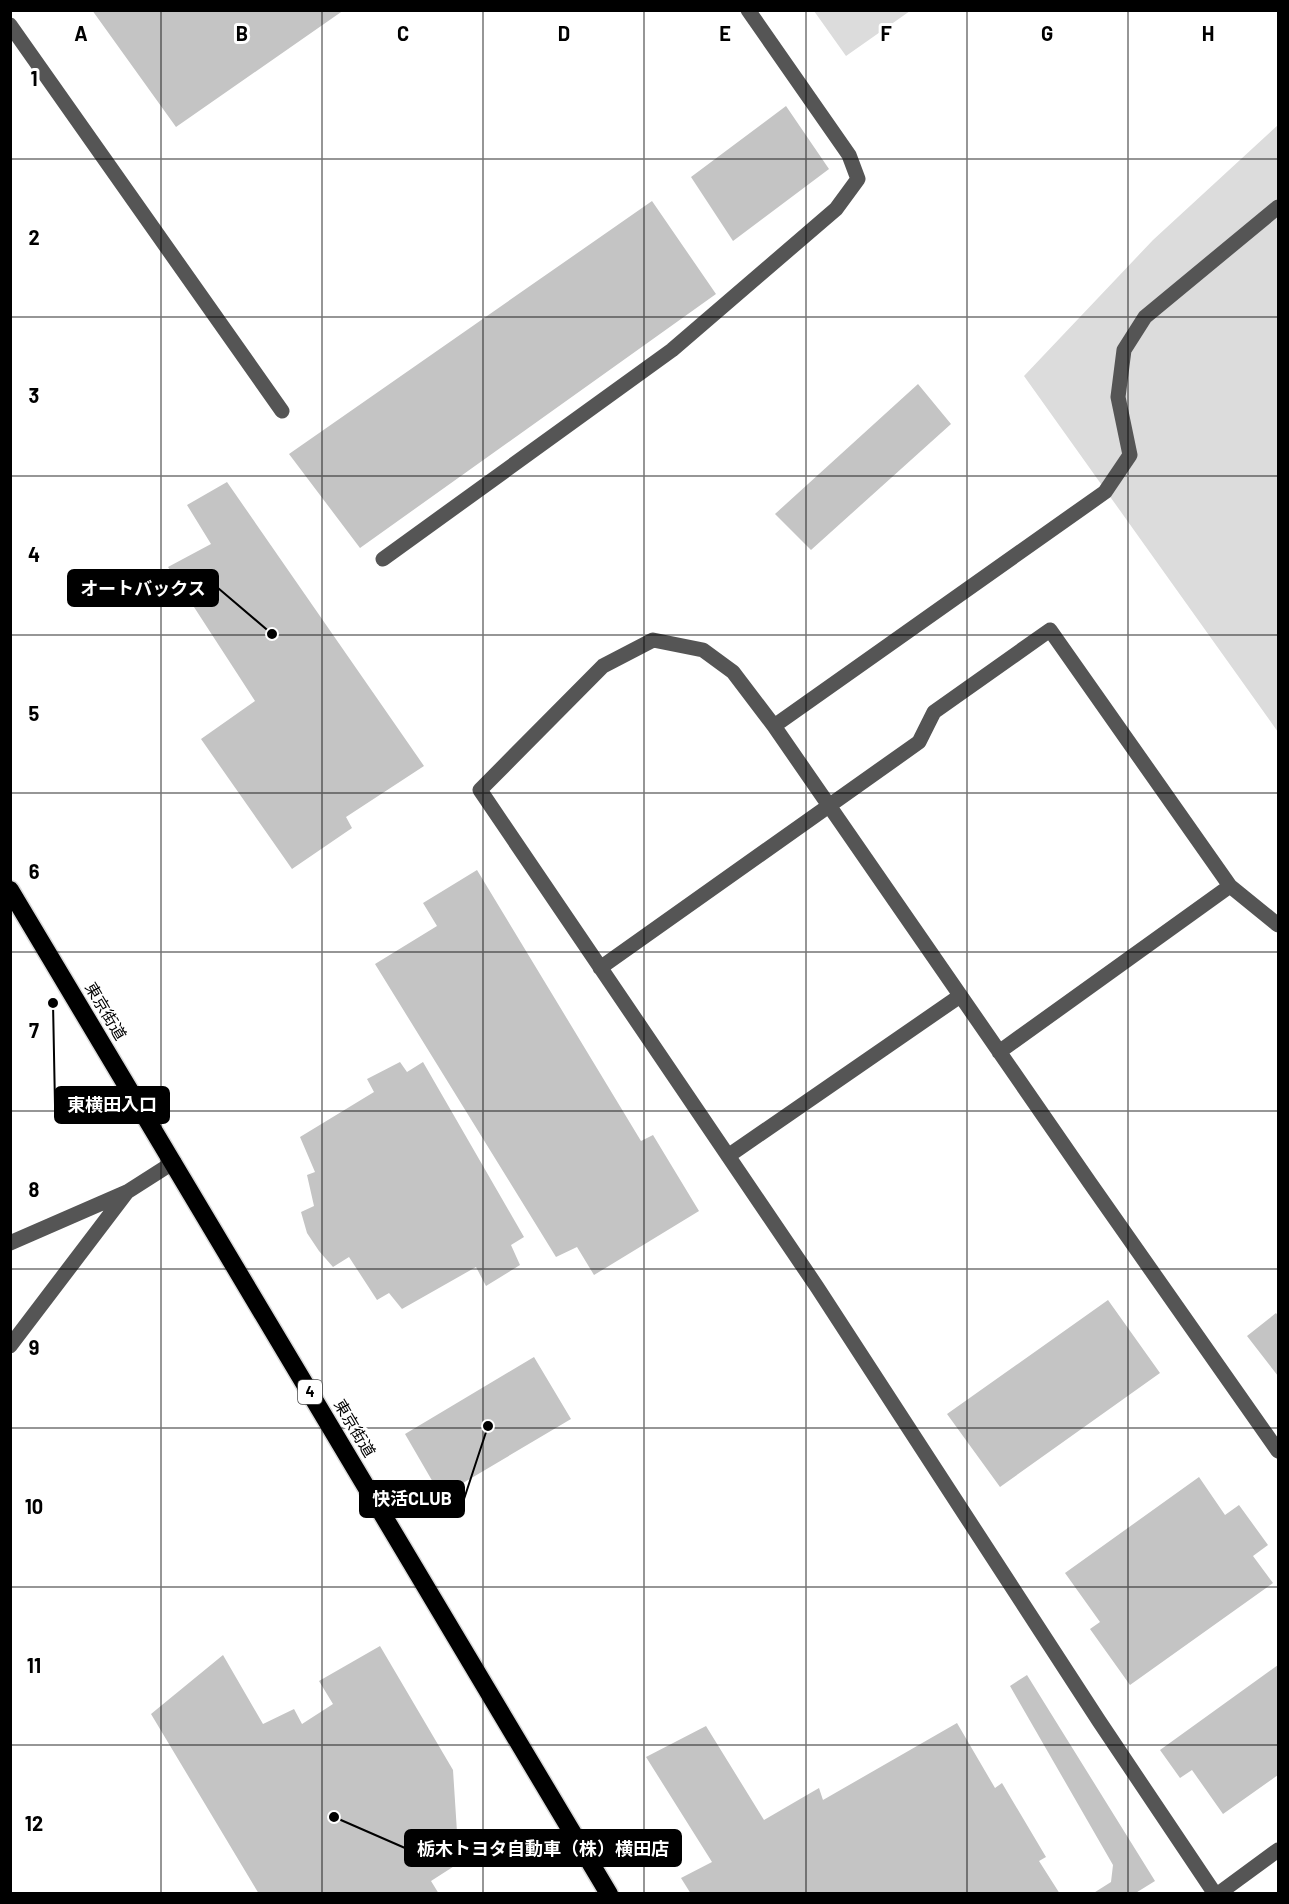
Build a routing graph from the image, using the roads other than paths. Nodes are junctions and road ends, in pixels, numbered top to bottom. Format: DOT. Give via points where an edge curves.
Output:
graph roads {
  1 [pos="748,10"];
  2 [pos="10,25"];
  3 [pos="1278,207"];
  4 [pos="282,411"];
  5 [pos="383,559"];
  6 [pos="774,726"];
  7 [pos="830,807"];
  8 [pos="1230,886"];
  9 [pos="10,890"];
  10 [pos="1278,925"];
  11 [pos="600,968"];
  12 [pos="960,996"];
  13 [pos="999,1052"];
  14 [pos="728,1156"];
  15 [pos="174,1162"];
  16 [pos="127,1192"];
  17 [pos="10,1243"];
  18 [pos="10,1346"];
  19 [pos="1278,1451"];
  20 [pos="1278,1850"];
  21 [pos="609,1893"];
  22 [pos="1217,1893"];
  1 -- 5 [label="street" via="849,155 858,179 836,208 672,350"];
  2 -- 4 [label="street"];
  3 -- 6 [label="street" via="1144,318 1124,350 1118,397 1130,455 1105,492"];
  6 -- 7 [label="street"];
  6 -- 11 [label="street" via="733,672 703,650 653,640 603,666 480,790"];
  7 -- 8 [label="street" via="919,742 934,712 1050,630"];
  7 -- 11 [label="street"];
  7 -- 12 [label="street"];
  8 -- 10 [label="street"];
  8 -- 13 [label="street"];
  9 -- 15 [label="highway, 東京街道 / 4"];
  11 -- 14 [label="street"];
  12 -- 13 [label="street"];
  12 -- 14 [label="street"];
  13 -- 19 [label="street"];
  14 -- 22 [label="street" via="1099,1721"];
  15 -- 16 [label="street"];
  15 -- 21 [label="highway, 東京街道 / 4"];
  16 -- 17 [label="street"];
  16 -- 18 [label="street"];
  20 -- 22 [label="street"];
}
